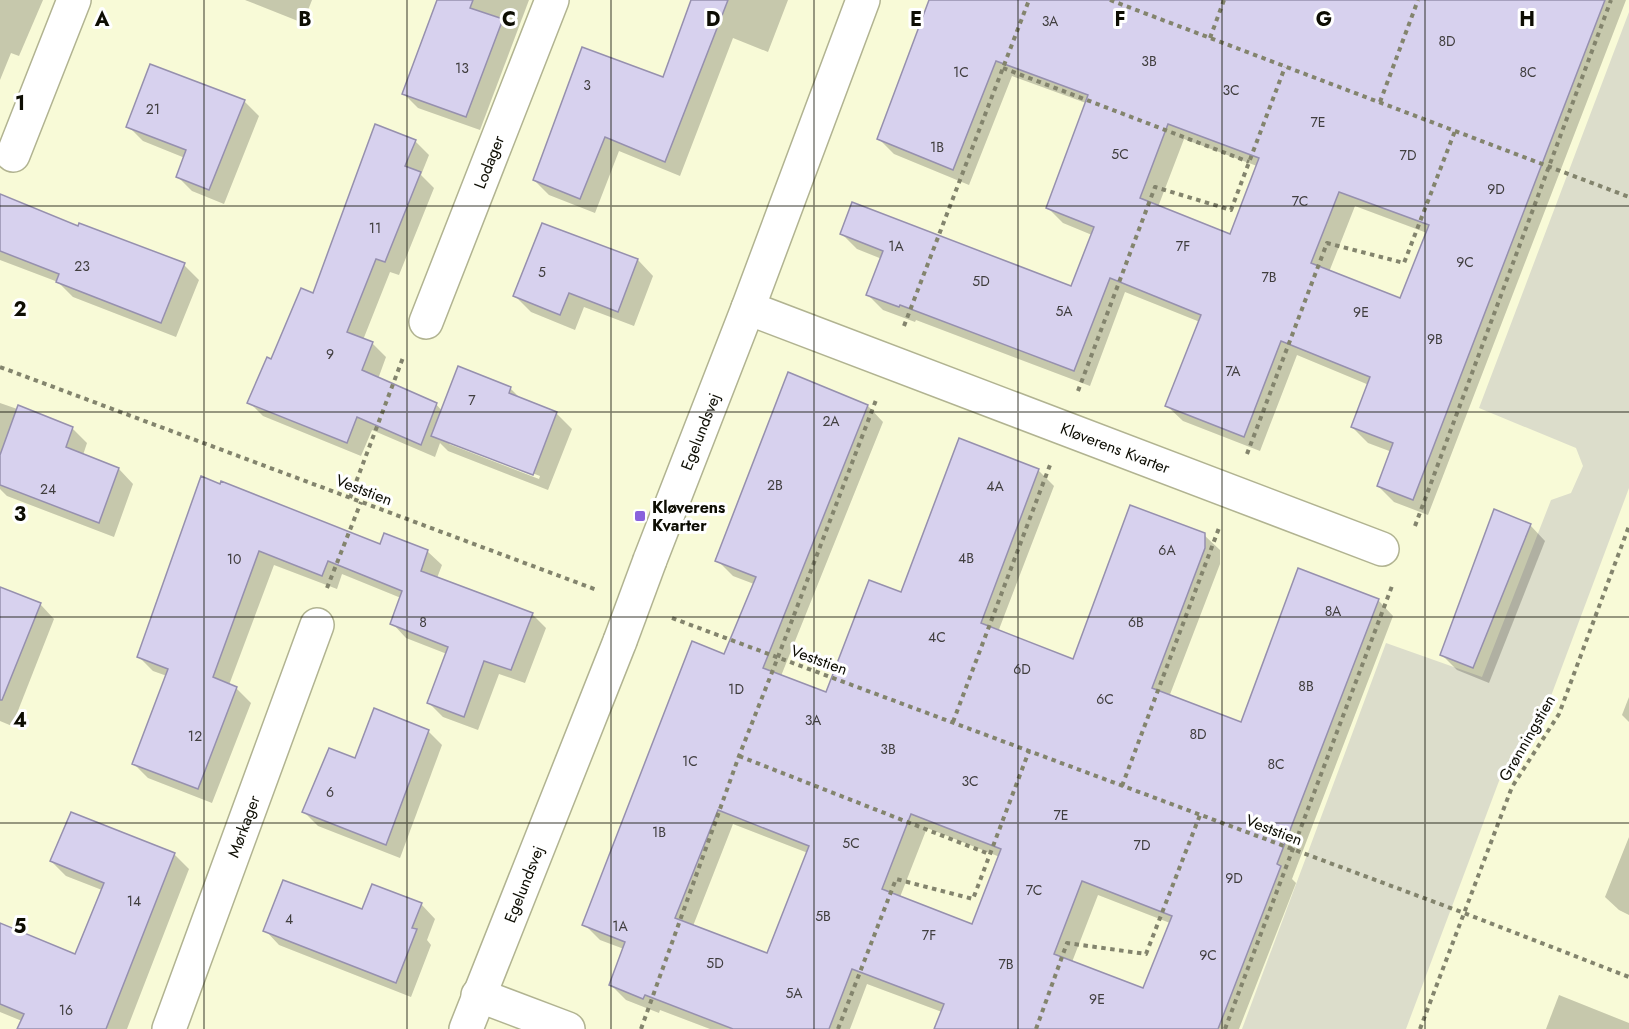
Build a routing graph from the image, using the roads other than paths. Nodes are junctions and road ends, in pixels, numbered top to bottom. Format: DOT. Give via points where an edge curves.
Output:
graph roads {
  1 [pos="74,0"];
  2 [pos="552,0"];
  3 [pos="863,0"];
  4 [pos="13,154"];
  5 [pos="748,308"];
  6 [pos="426,322"];
  7 [pos="1382,549"];
  8 [pos="317,625"];
  9 [pos="478,995"];
  10 [pos="169,1029"];
  11 [pos="466,1029"];
  12 [pos="568,1029"];
  1 -- 4 [label="street"];
  2 -- 6 [label="street, Lodager"];
  3 -- 5 [label="street, Egelundsvej"];
  5 -- 7 [label="street, Kløverens Kvarter"];
  5 -- 9 [label="street, Egelundsvej, bridge"];
  8 -- 10 [label="street, Mørkager"];
  9 -- 11 [label="street, Egelundsvej"];
  9 -- 12 [label="street"];
}
